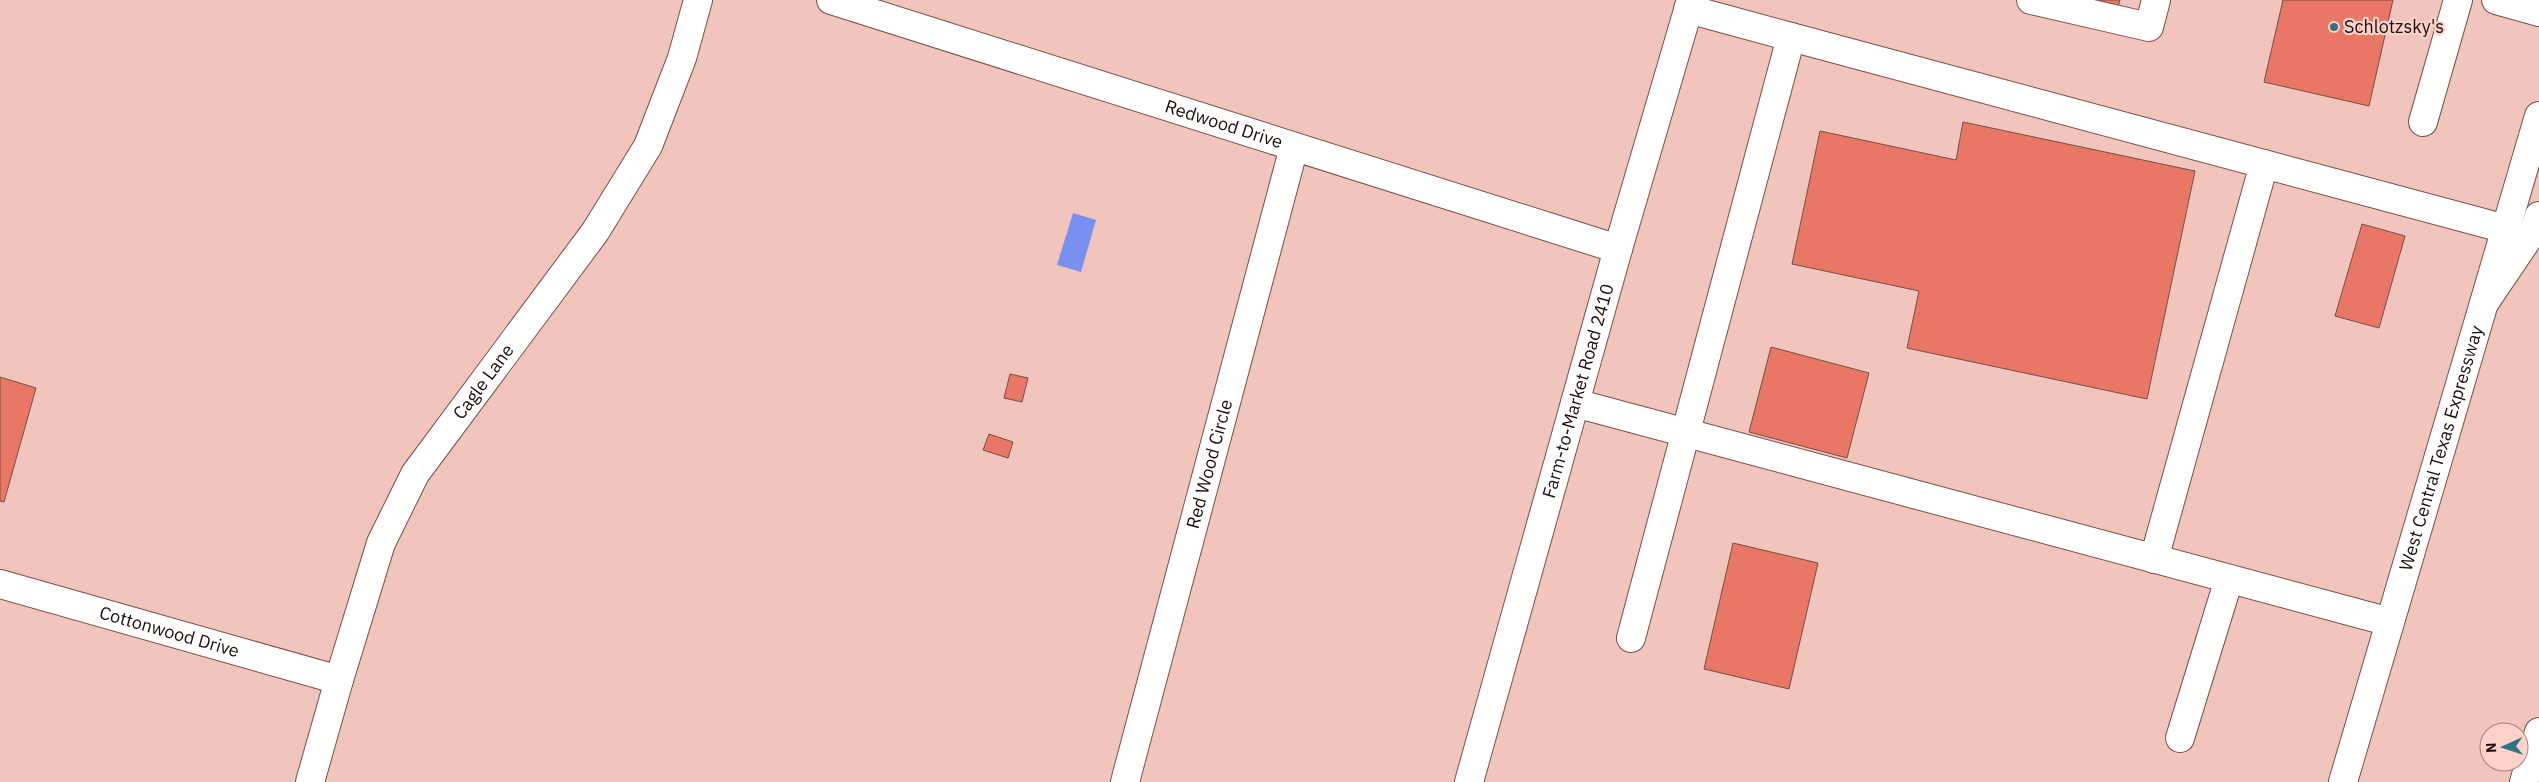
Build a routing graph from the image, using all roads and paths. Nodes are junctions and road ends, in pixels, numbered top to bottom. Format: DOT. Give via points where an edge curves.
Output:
graph roads {
  1 [pos="698,0"];
  2 [pos="831,0"];
  3 [pos="2031,0"];
  4 [pos="2156,0"];
  5 [pos="2458,0"];
  6 [pos="2496,0"];
  7 [pos="1690,4"];
  8 [pos="2539,12"];
  9 [pos="1791,37"];
  10 [pos="2539,116"];
  11 [pos="2423,122"];
  12 [pos="1294,147"];
  13 [pos="2264,164"];
  14 [pos="2539,216"];
  15 [pos="2506,229"];
  16 [pos="1618,249"];
  17 [pos="2485,302"];
  18 [pos="1575,404"];
  19 [pos="1686,434"];
  20 [pos="2154,559"];
  21 [pos="2229,579"];
  22 [pos="0,584"];
  23 [pos="2390,622"];
  24 [pos="1631,638"];
  25 [pos="338,680"];
  26 [pos="2539,732"];
  27 [pos="2180,738"];
  28 [pos="310,782"];
  29 [pos="1125,782"];
  30 [pos="1469,782"];
  31 [pos="2343,782"];
  32 [pos="2524,782"];
  1 -- 25 [label="main road, Cagle Lane" via="682,58 648,146 595,232 415,474 381,543"];
  2 -- 12 [label="main road, Redwood Drive"];
  3 -- 4 [label="main road" via="2149,27"];
  5 -- 11 [label="main road"];
  6 -- 8 [label="main road"];
  7 -- 9 [label="main road"];
  7 -- 16 [label="main road, Farm-to-Market Road 2410"];
  9 -- 13 [label="main road"];
  9 -- 19 [label="main road"];
  10 -- 15 [label="main road, West Central Texas Expressway"];
  12 -- 16 [label="main road, Redwood Drive"];
  12 -- 29 [label="main road, Red Wood Circle"];
  13 -- 15 [label="main road"];
  13 -- 20 [label="main road"];
  14 -- 17 [label="main road" via="2536,228"];
  15 -- 17 [label="main road, West Central Texas Expressway"];
  16 -- 18 [label="main road, Farm-to-Market Road 2410"];
  17 -- 23 [label="main road, West Central Texas Expressway"];
  18 -- 19 [label="main road"];
  18 -- 30 [label="main road, Farm-to-Market Road 2410"];
  19 -- 20 [label="main road"];
  19 -- 24 [label="main road"];
  20 -- 21 [label="main road"];
  21 -- 23 [label="main road"];
  21 -- 27 [label="main road"];
  22 -- 25 [label="main road, Cottonwood Drive"];
  23 -- 31 [label="main road, West Central Texas Expressway"];
  25 -- 28 [label="main road, Cagle Lane"];
  26 -- 32 [label="main road"];
}
